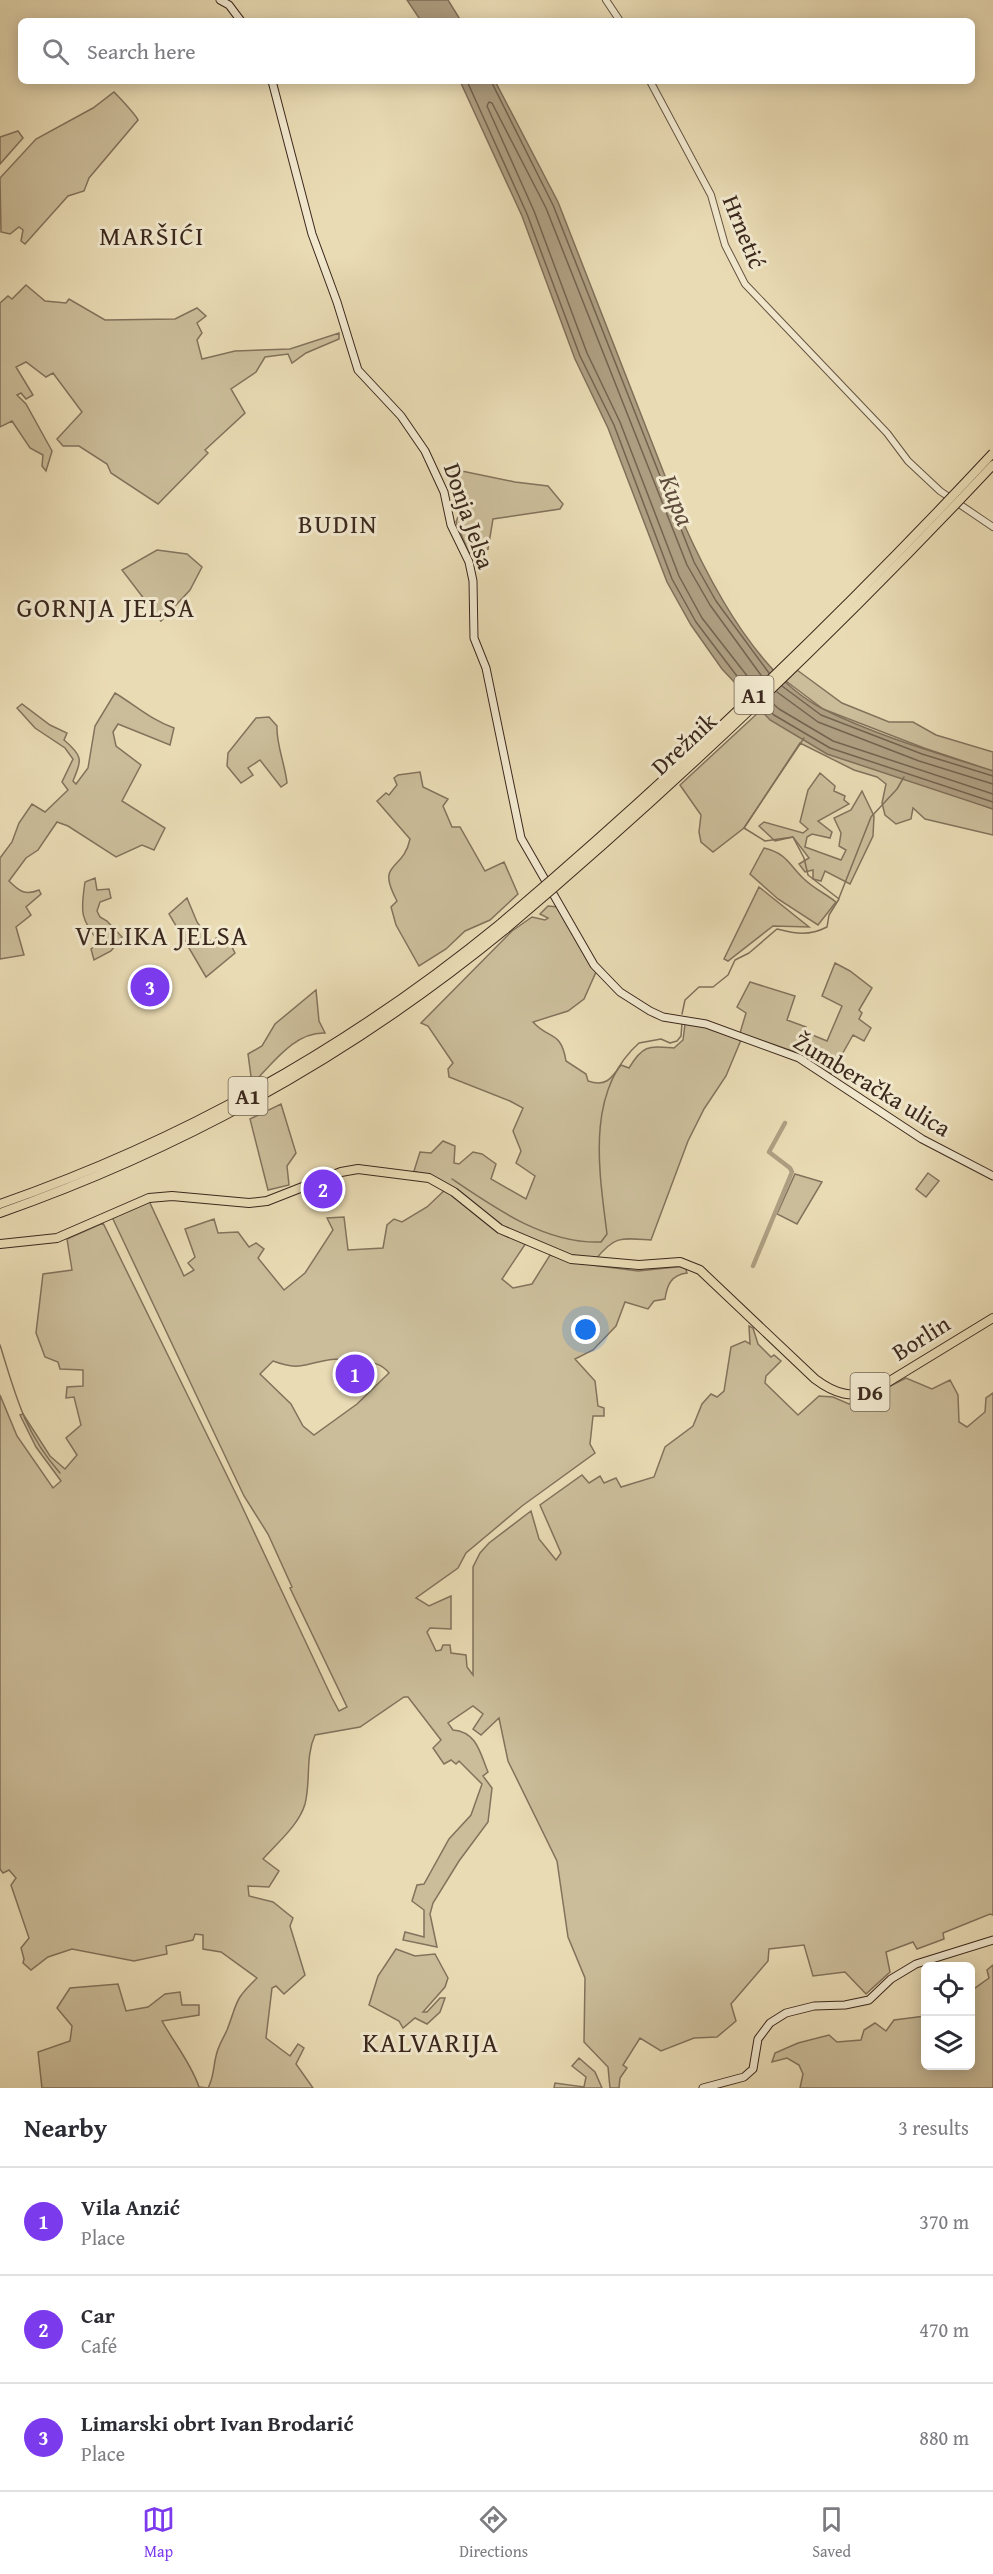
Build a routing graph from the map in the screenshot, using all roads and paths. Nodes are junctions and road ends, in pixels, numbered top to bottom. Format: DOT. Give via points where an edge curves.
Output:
graph roads {
  1 [pos="220,0"];
  2 [pos="606,0"];
  3 [pos="239,18"];
  4 [pos="618,18"];
  5 [pos="273,84"];
  6 [pos="652,84"];
  7 [pos="993,453"];
  8 [pos="993,465"];
  9 [pos="993,527"];
  10 [pos="504,926"];
  11 [pos="659,1015"];
  12 [pos="993,1176"];
  13 [pos="0,1204"];
  14 [pos="0,1213"];
  15 [pos="0,1244"];
  16 [pos="993,1318"];
  17 [pos="993,1940"];
  18 [pos="702,2088"];
  1 -- 3 [label="main road"];
  2 -- 4 [label="street"];
  5 -- 11 [label="main road, Donja Jelsa" via="312,234 358,370 401,416 425,451 444,492 451,525 469,562 474,638 486,668 520,838 597,970 620,992"];
  6 -- 9 [label="street, Hrnetić" via="711,195 725,245 741,277 887,433 908,461 940,491"];
  7 -- 10 [label="highway, Drežnik / A1, bridge" via="775,674"];
  8 -- 10 [label="highway, Drežnik / A1, bridge" via="735,723"];
  10 -- 13 [label="highway, A1" via="367,1023 250,1095 123,1157"];
  10 -- 14 [label="highway, A1" via="382,1023 267,1095 125,1165"];
  11 -- 12 [label="main road, Žumberačka ulica" via="706,1024 799,1058 903,1128"];
  15 -- 16 [label="main road, Borlin / D6" via="57,1238 149,1198 267,1201 358,1168 429,1178 454,1192 500,1229 571,1259 639,1265 680,1262 700,1270 822,1384 840,1393 854,1396 875,1390"];
  17 -- 18 [label="main road" via="916,1964 891,1979 869,2000 795,2010 770,2023 758,2039 753,2069 744,2077"];
}
